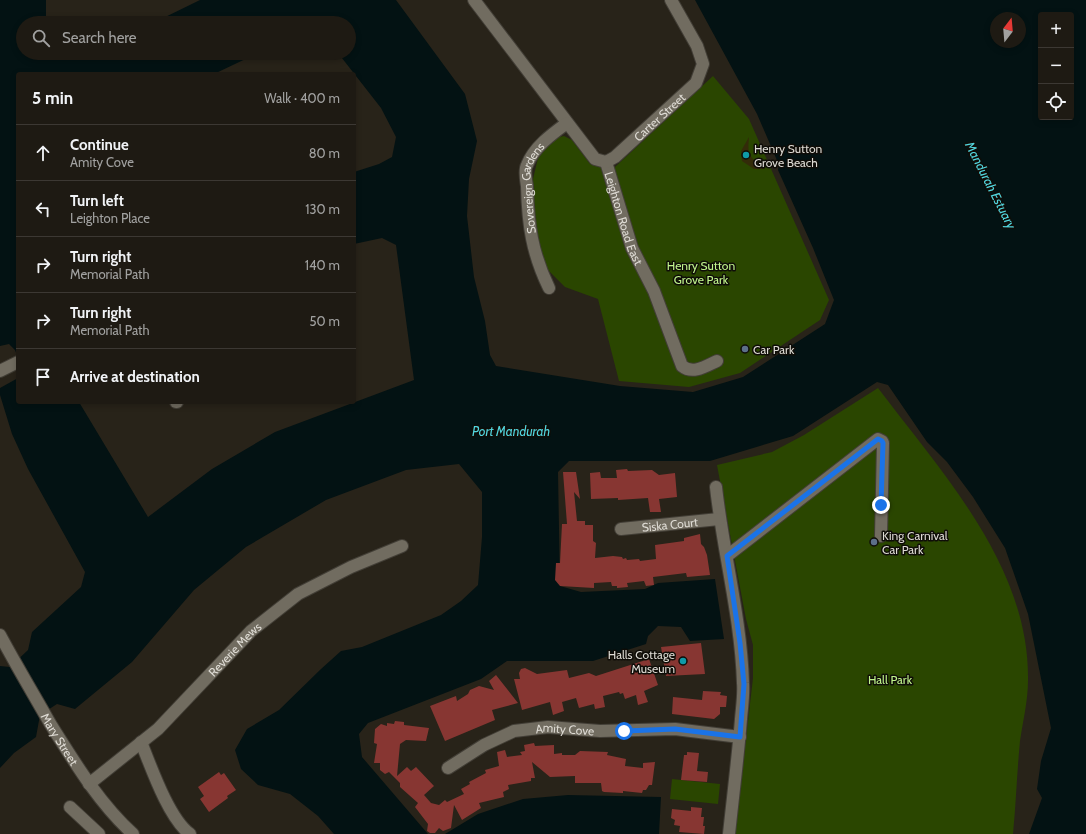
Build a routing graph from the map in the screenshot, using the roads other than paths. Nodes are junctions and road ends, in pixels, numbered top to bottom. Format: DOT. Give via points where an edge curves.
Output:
graph roads {
  1 [pos="474,0"];
  2 [pos="672,0"];
  3 [pos="567,124"];
  4 [pos="606,162"];
  5 [pos="549,288"];
  6 [pos="717,361"];
  7 [pos="16,363"];
  8 [pos="2,370"];
  9 [pos="716,487"];
  10 [pos="719,519"];
  11 [pos="621,528"];
  12 [pos="881,536"];
  13 [pos="402,546"];
  14 [pos="727,556"];
  15 [pos="0,635"];
  16 [pos="740,737"];
  17 [pos="141,742"];
  18 [pos="448,768"];
  19 [pos="89,784"];
  20 [pos="70,807"];
  21 [pos="99,834"];
  22 [pos="133,834"];
  23 [pos="190,834"];
  24 [pos="729,834"];
  1 -- 3 [label="street, Leighton Road East"];
  2 -- 4 [label="street, Carter Street" via="697,46 703,64 696,83 616,157"];
  3 -- 4 [label="street, Leighton Road East" via="595,159"];
  3 -- 5 [label="street, Sovereign Gardens" via="546,138 526,166 527,206 532,245"];
  4 -- 6 [label="street, Leighton Road East" via="632,248 654,291 682,366 693,371"];
  7 -- 8 [label="street"];
  9 -- 10 [label="street"];
  10 -- 11 [label="street, Siska Court"];
  10 -- 14 [label="street"];
  12 -- 14 [label="street" via="883,443 878,439"];
  13 -- 17 [label="street, Reverie Mews" via="351,567 298,594 251,631 158,730"];
  14 -- 16 [label="street" via="744,684"];
  15 -- 19 [label="street, Mary Street" via="47,718"];
  16 -- 18 [label="street, Amity Cove" via="675,729 608,731 548,727 514,731 484,745"];
  16 -- 24 [label="street"];
  17 -- 19 [label="street, Reverie Mews"];
  17 -- 23 [label="street" via="167,803"];
  19 -- 22 [label="street, Mary Street"];
  20 -- 21 [label="street"];
}
